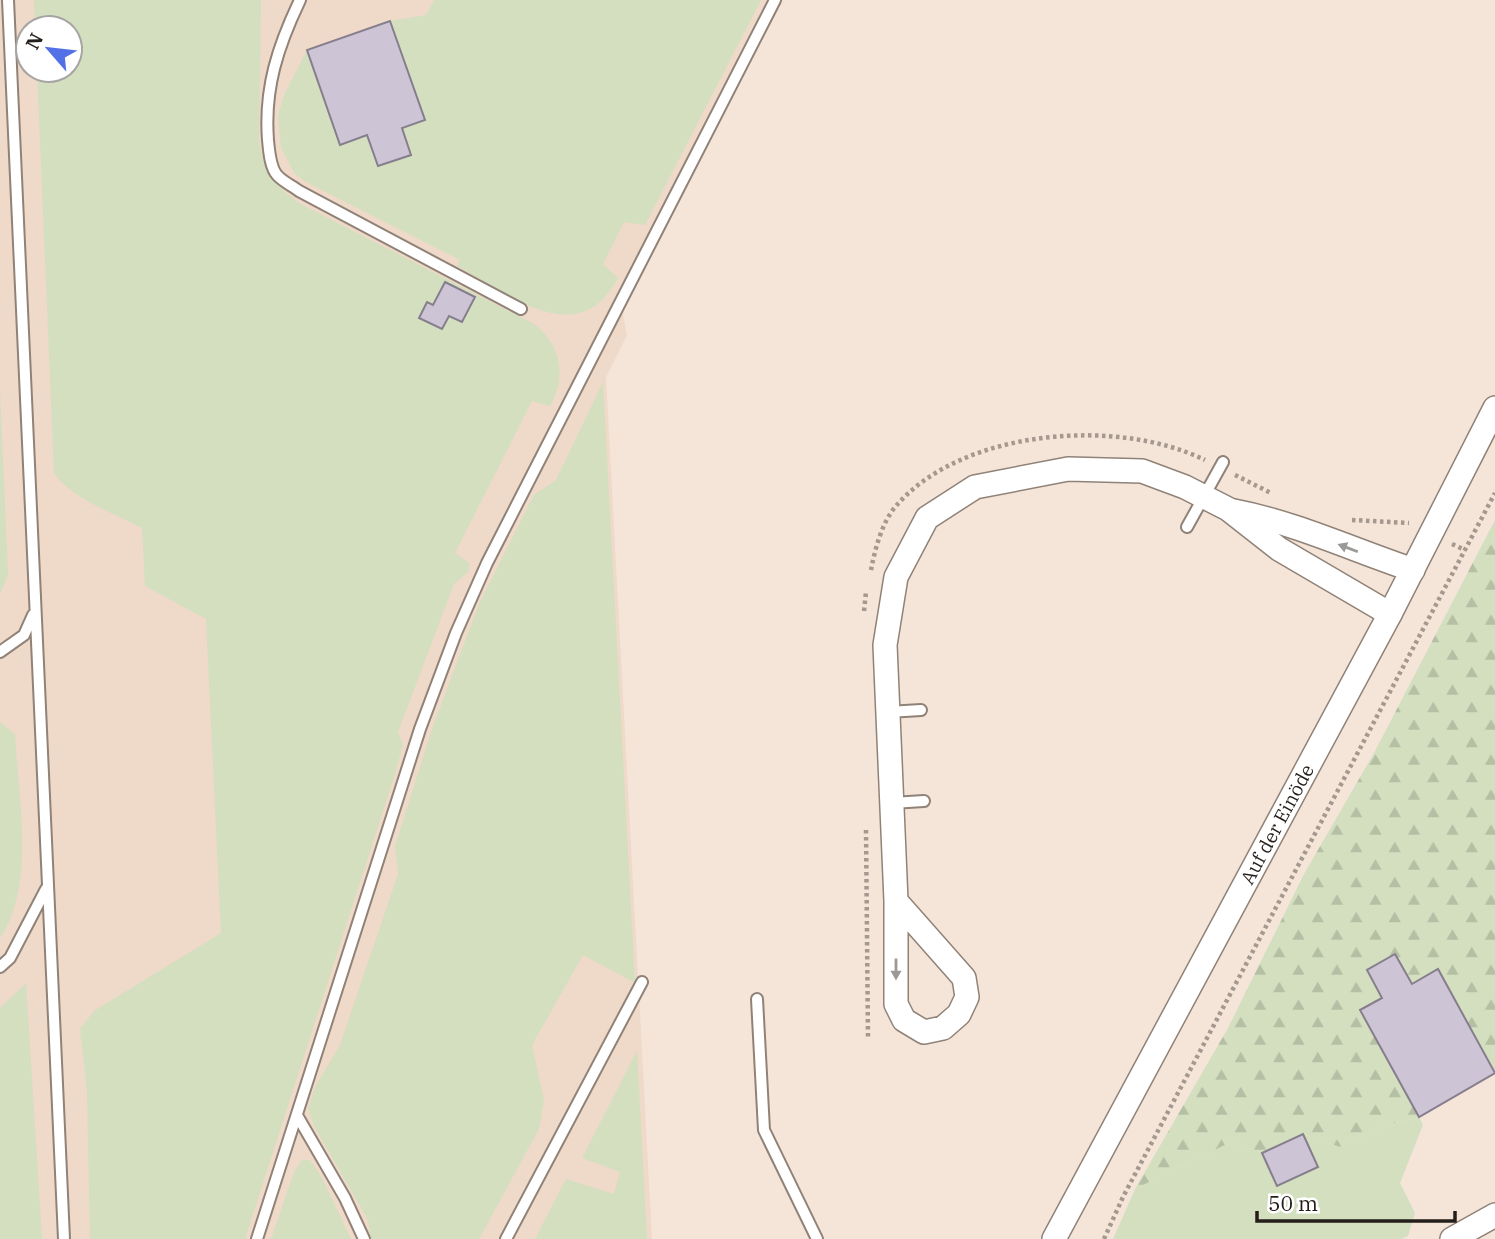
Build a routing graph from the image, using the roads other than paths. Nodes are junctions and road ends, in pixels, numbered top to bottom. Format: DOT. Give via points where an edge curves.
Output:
graph roads {
  1 [pos="8,0"];
  2 [pos="300,0"];
  3 [pos="775,0"];
  4 [pos="521,309"];
  5 [pos="1495,408"];
  6 [pos="1221,465"];
  7 [pos="1203,496"];
  8 [pos="1228,509"];
  9 [pos="1187,527"];
  10 [pos="1413,570"];
  11 [pos="34,612"];
  12 [pos="1391,614"];
  13 [pos="0,652"];
  14 [pos="921,710"];
  15 [pos="888,712"];
  16 [pos="924,801"];
  17 [pos="892,803"];
  18 [pos="47,888"];
  19 [pos="896,901"];
  20 [pos="0,967"];
  21 [pos="642,982"];
  22 [pos="757,999"];
  23 [pos="298,1117"];
  24 [pos="1495,1215"];
  25 [pos="64,1239"];
  26 [pos="257,1239"];
  27 [pos="363,1239"];
  28 [pos="506,1239"];
  29 [pos="817,1239"];
  30 [pos="1054,1239"];
  31 [pos="1452,1239"];
  1 -- 11 [label="lane"];
  2 -- 4 [label="lane" via="281,39 269,84 268,142 276,175"];
  3 -- 23 [label="lane" via="487,563 456,633 419,729"];
  5 -- 10 [label="street, Auf der Einöde"];
  6 -- 7 [label="lane"];
  7 -- 8 [label="street"];
  7 -- 9 [label="lane"];
  7 -- 15 [label="street" via="1142,471 1068,469 975,487 927,519 896,577 885,645"];
  10 -- 8 [label="street, one-way" via="1292,525"];
  8 -- 12 [label="street" via="1279,549"];
  10 -- 12 [label="street, Auf der Einöde"];
  11 -- 13 [label="lane" via="24,635"];
  11 -- 18 [label="lane"];
  12 -- 30 [label="street, Auf der Einöde"];
  14 -- 15 [label="lane"];
  15 -- 17 [label="street"];
  16 -- 17 [label="lane"];
  17 -- 19 [label="street"];
  18 -- 20 [label="lane" via="10,958"];
  18 -- 25 [label="lane"];
  19 -- 19 [label="street, one-way" via="896,1004 905,1020 925,1032 943,1028 959,1014 967,997 964,978"];
  21 -- 28 [label="lane"];
  22 -- 29 [label="lane" via="764,1130"];
  23 -- 26 [label="lane"];
  23 -- 27 [label="lane"];
  24 -- 31 [label="street"];
}
